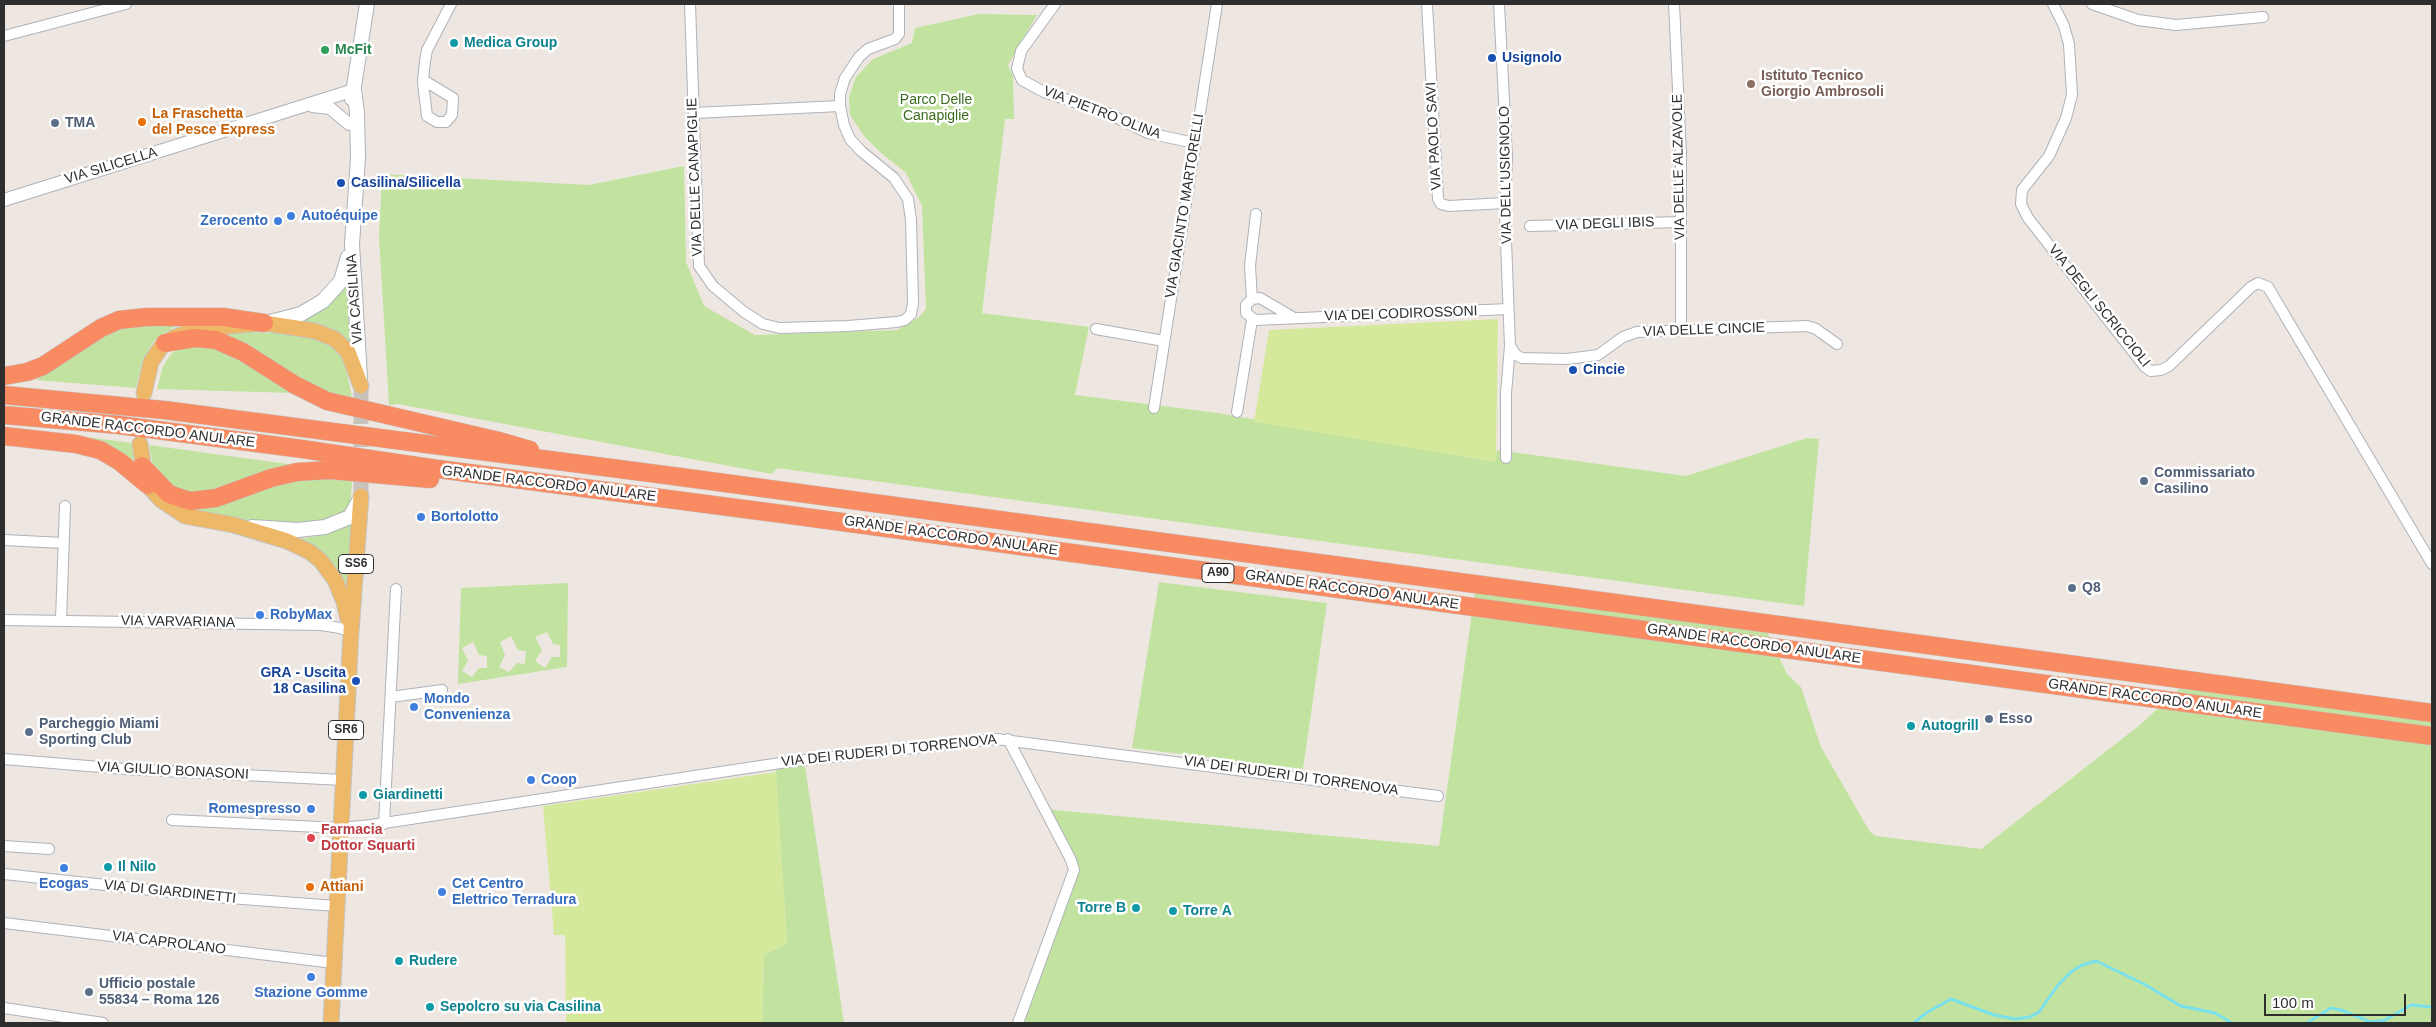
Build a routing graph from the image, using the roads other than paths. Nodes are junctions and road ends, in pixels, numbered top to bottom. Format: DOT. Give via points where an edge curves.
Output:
graph roads {
  1 [pos="126,4"];
  2 [pos="367,4"];
  3 [pos="451,4"];
  4 [pos="690,4"];
  5 [pos="899,4"];
  6 [pos="1055,4"];
  7 [pos="1217,4"];
  8 [pos="1427,4"];
  9 [pos="1500,4"];
  10 [pos="1674,4"];
  11 [pos="2053,4"];
  12 [pos="2092,4"];
  13 [pos="2263,17"];
  14 [pos="4,36"];
  15 [pos="423,80"];
  16 [pos="354,90"];
  17 [pos="304,106"];
  18 [pos="840,106"];
  19 [pos="694,112"];
  20 [pos="348,124"];
  21 [pos="1194,143"];
  22 [pos="4,200"];
  23 [pos="1505,203"];
  24 [pos="352,211"];
  25 [pos="1256,214"];
  26 [pos="1681,222"];
  27 [pos="1530,226"];
  28 [pos="352,244"];
  29 [pos="1252,298"];
  30 [pos="1508,309"];
  31 [pos="1294,318"];
  32 [pos="1252,320"];
  33 [pos="264,323"];
  34 [pos="1096,329"];
  35 [pos="1681,331"];
  36 [pos="1164,341"];
  37 [pos="165,343"];
  38 [pos="1837,344"];
  39 [pos="1510,346"];
  40 [pos="4,376"];
  41 [pos="361,386"];
  42 [pos="144,393"];
  43 [pos="4,395"];
  44 [pos="1154,408"];
  45 [pos="1237,412"];
  46 [pos="4,415"];
  47 [pos="4,436"];
  48 [pos="140,444"];
  49 [pos="1506,458"];
  50 [pos="571,464"];
  51 [pos="142,466"];
  52 [pos="148,485"];
  53 [pos="607,492"];
  54 [pos="361,496"];
  55 [pos="65,506"];
  56 [pos="234,526"];
  57 [pos="4,540"];
  58 [pos="63,543"];
  59 [pos="2432,564"];
  60 [pos="396,589"];
  61 [pos="4,620"];
  62 [pos="61,620"];
  63 [pos="351,632"];
  64 [pos="442,690"];
  65 [pos="391,698"];
  66 [pos="2432,713"];
  67 [pos="2432,736"];
  68 [pos="1008,739"];
  69 [pos="4,759"];
  70 [pos="343,780"];
  71 [pos="1438,796"];
  72 [pos="172,820"];
  73 [pos="384,824"];
  74 [pos="340,828"];
  75 [pos="4,846"];
  76 [pos="49,849"];
  77 [pos="4,874"];
  78 [pos="336,906"];
  79 [pos="4,923"];
  80 [pos="334,963"];
  81 [pos="4,1008"];
  82 [pos="103,1023"];
  83 [pos="331,1023"];
  84 [pos="1018,1023"];
  1 -- 14 [label="street"];
  2 -- 16 [label="main road, VIA CASILINA"];
  3 -- 15 [label="street" via="427,50"];
  4 -- 19 [label="street, VIA DELLE CANAPIGLIE"];
  5 -- 18 [label="street" via="899,34 859,57 845,78"];
  6 -- 21 [label="street, VIA PIETRO OLINA" via="1021,52 1018,72 1022,80 1044,92 1108,113 1152,134"];
  7 -- 21 [label="street, VIA GIACINTO MARTORELLI"];
  8 -- 23 [label="street, VIA PAOLO SAVI" via="1438,199 1446,206"];
  9 -- 23 [label="street, VIA DELL'USIGNOLO" via="1507,147"];
  10 -- 26 [label="street, VIA DELLE ALZAVOLE"];
  11 -- 59 [label="street, VIA DEGLI SCRICCIOLI" via="2069,44 2072,95 2054,148 2045,164 2022,190 2021,204 2028,218 2151,371 2166,368 2251,287 2258,283 2268,287"];
  12 -- 13 [label="street" via="2138,20 2176,25"];
  16 -- 17 [label="street, VIA SILICELLA"];
  16 -- 20 [label="main road, VIA CASILINA"];
  16 -- 24 [label="main road, VIA CASILINA" via="358,143"];
  17 -- 20 [label="street, VIA SILICELLA" via="330,108"];
  17 -- 22 [label="street, VIA SILICELLA"];
  18 -- 19 [label="street"];
  18 -- 19 [label="street, VIA DELLE CANAPIGLIE" via="850,139 894,178 908,199 913,303 910,314 902,321 848,326 771,327 750,317 713,286 702,272 698,254"];
  20 -- 24 [label="main road, VIA CASILINA"];
  21 -- 36 [label="street, VIA GIACINTO MARTORELLI"];
  23 -- 30 [label="street, VIA DELL'USIGNOLO"];
  24 -- 28 [label="main road, VIA CASILINA"];
  25 -- 29 [label="street" via="1250,266"];
  26 -- 27 [label="street, VIA DEGLI IBIS"];
  26 -- 35 [label="street, VIA DELLE ALZAVOLE"];
  28 -- 33 [label="main road" via="343,276 327,297 301,314"];
  28 -- 41 [label="main road, VIA CASILINA"];
  29 -- 31 [label="street" via="1264,299"];
  29 -- 32 [label="street" via="1245,311"];
  30 -- 31 [label="street, VIA DEI CODIROSSONI"];
  30 -- 39 [label="street, VIA DELL'USIGNOLO"];
  31 -- 32 [label="street, VIA DEI CODIROSSONI"];
  32 -- 45 [label="street"];
  33 -- 37 [label="main road" via="188,331"];
  33 -- 40 [label="highway" via="222,318 119,320 43,366"];
  33 -- 41 [label="main road" via="315,331 335,339 348,352"];
  34 -- 36 [label="street"];
  35 -- 38 [label="street, VIA DELLE CINCIE" via="1807,326"];
  35 -- 39 [label="street, VIA DELLE CINCIE" via="1632,334 1601,354 1575,358 1527,359 1516,355"];
  36 -- 44 [label="street, VIA GIACINTO MARTORELLI"];
  37 -- 42 [label="main road" via="151,362"];
  37 -- 50 [label="highway" via="195,338 216,340 327,400 498,441"];
  39 -- 49 [label="street"];
  43 -- 50 [label="highway, GRANDE RACCORDO ANULARE / A90" via="154,409"];
  46 -- 53 [label="highway, GRANDE RACCORDO ANULARE / A90" via="119,425"];
  47 -- 52 [label="highway" via="100,450"];
  48 -- 51 [label="main road"];
  50 -- 66 [label="highway, GRANDE RACCORDO ANULARE / A90"];
  51 -- 52 [label="main road"];
  51 -- 53 [label="highway" via="169,494 190,501 216,498 285,474 323,470 446,480 574,496"];
  52 -- 56 [label="main road" via="180,514"];
  53 -- 67 [label="highway, GRANDE RACCORDO ANULARE / A90"];
  54 -- 56 [label="main road" via="350,517 320,528 290,530"];
  54 -- 63 [label="main road, SS6"];
  55 -- 58 [label="street"];
  56 -- 63 [label="main road" via="304,548 326,567 344,602"];
  57 -- 58 [label="street"];
  58 -- 62 [label="street"];
  60 -- 65 [label="street"];
  61 -- 62 [label="street, VIA VARVARIANA"];
  62 -- 63 [label="street, VIA VARVARIANA" via="321,626"];
  63 -- 70 [label="main road, SR6"];
  64 -- 65 [label="street"];
  65 -- 73 [label="street"];
  68 -- 71 [label="street, VIA DEI RUDERI DI TORRENOVA"];
  68 -- 73 [label="street, VIA DEI RUDERI DI TORRENOVA" via="787,762"];
  68 -- 84 [label="street" via="1074,870"];
  69 -- 70 [label="street, VIA GIULIO BONASONI" via="118,769"];
  70 -- 74 [label="main road, SR6"];
  72 -- 74 [label="street, VIA DEI RUDERI DI TORRENOVA"];
  73 -- 74 [label="street, VIA DEI RUDERI DI TORRENOVA"];
  74 -- 78 [label="main road, SR6"];
  75 -- 76 [label="street"];
  77 -- 78 [label="street, VIA DI GIARDINETTI" via="212,897"];
  78 -- 80 [label="main road, SR6"];
  79 -- 80 [label="street, VIA CAPROLANO"];
  80 -- 83 [label="main road, SR6"];
  81 -- 82 [label="street"];
}
